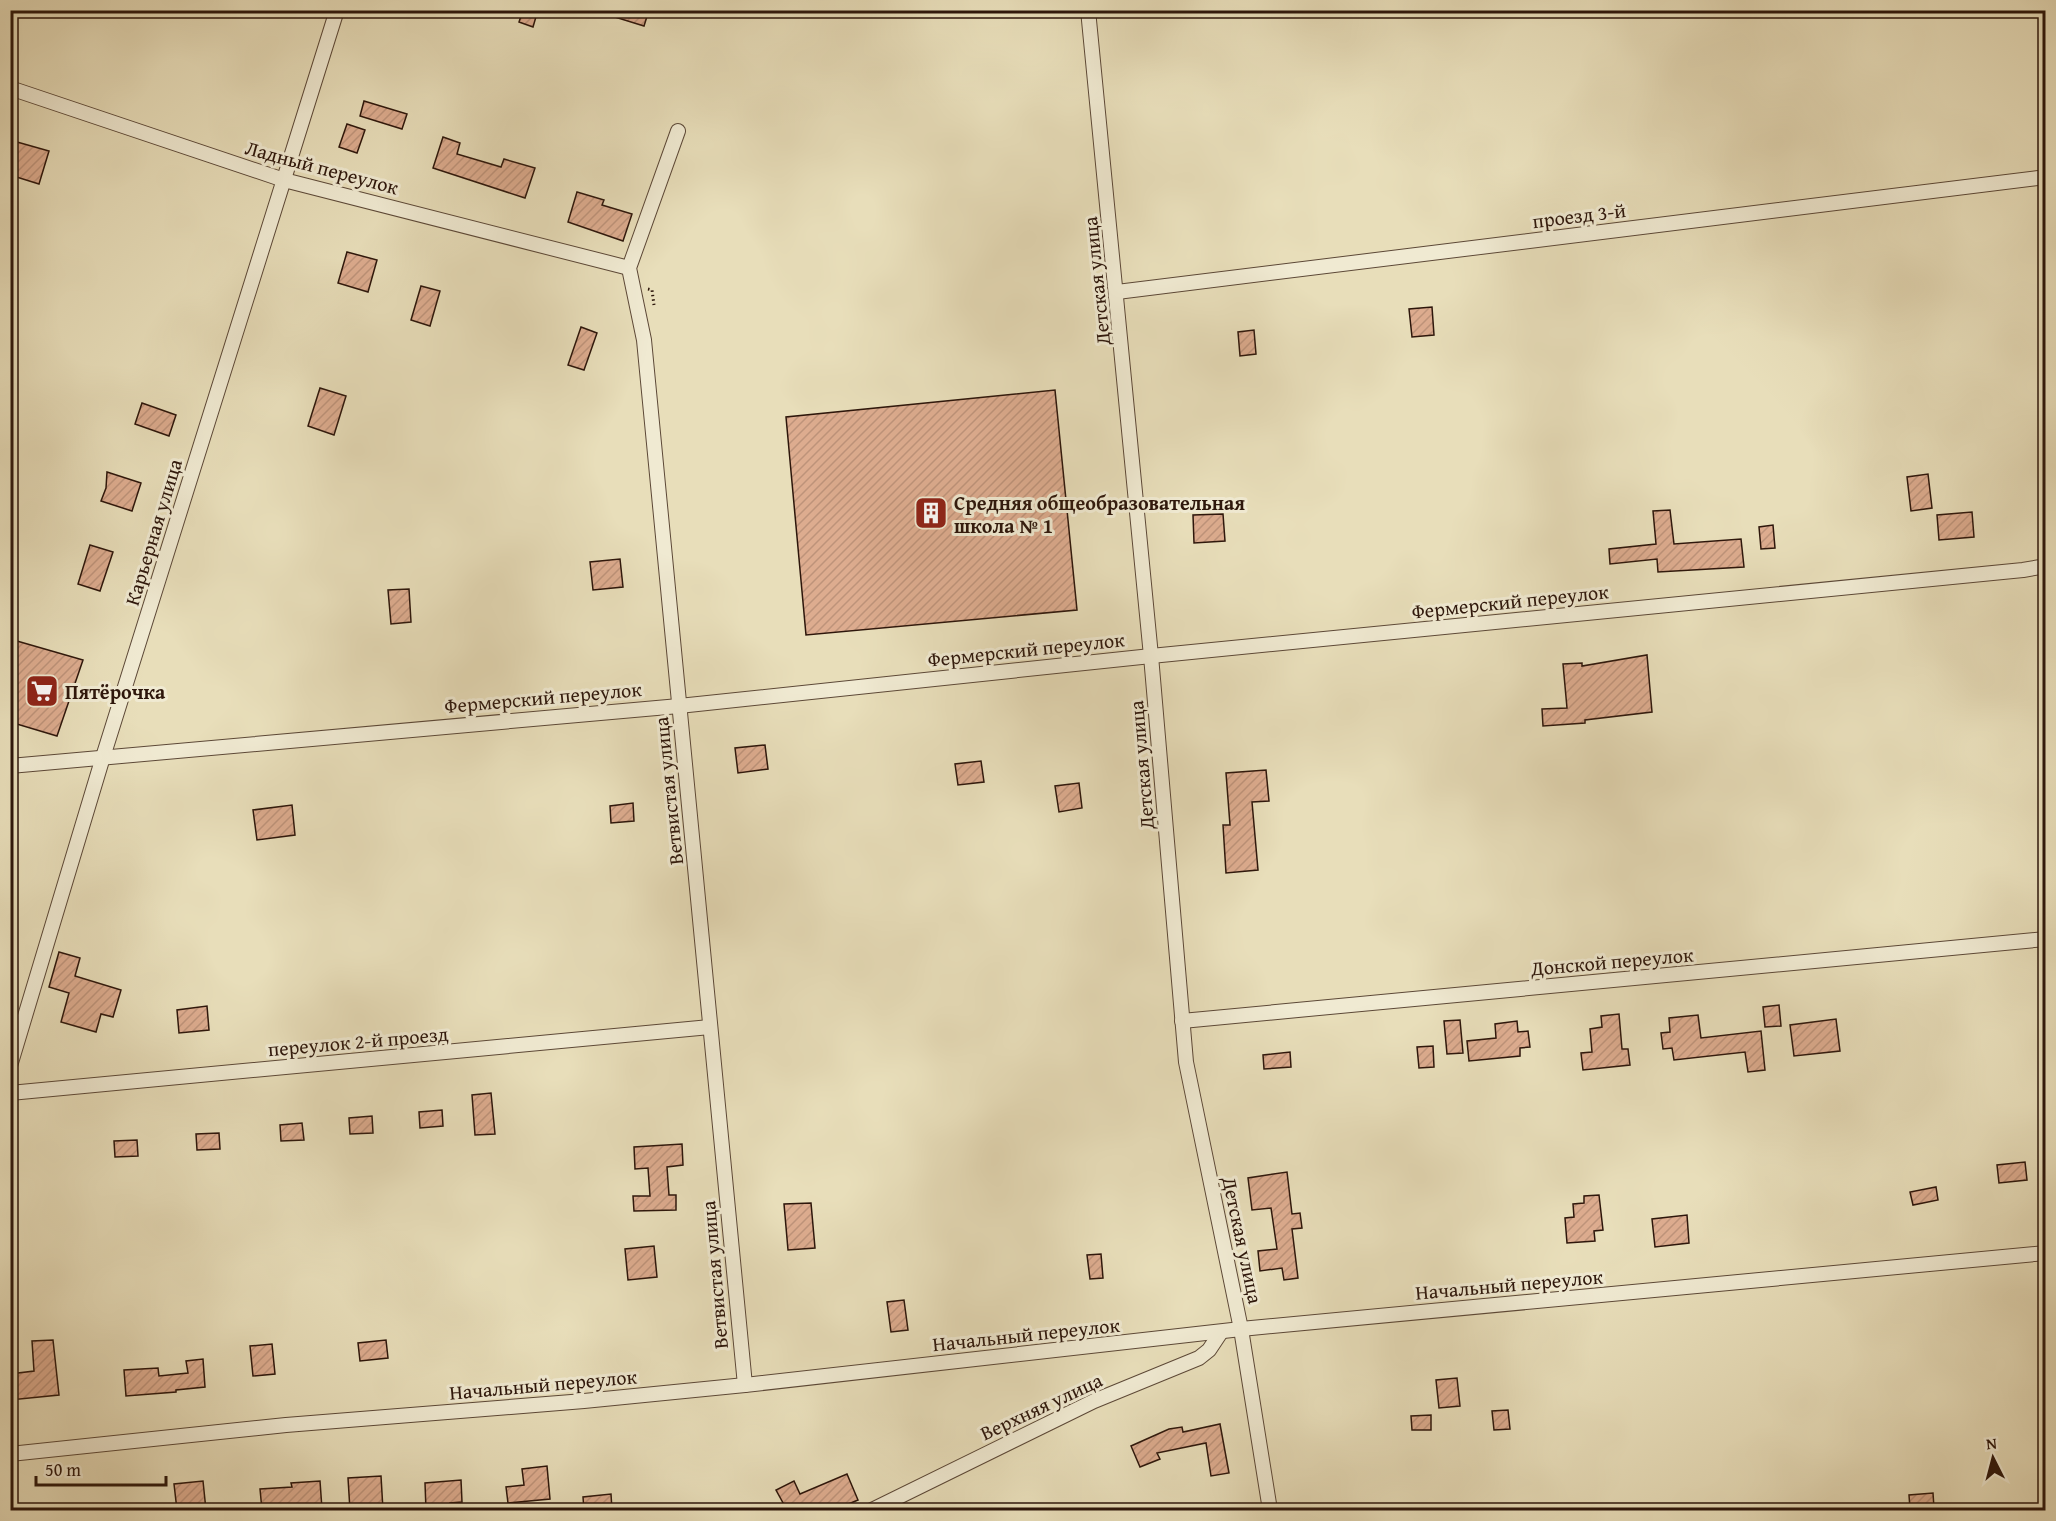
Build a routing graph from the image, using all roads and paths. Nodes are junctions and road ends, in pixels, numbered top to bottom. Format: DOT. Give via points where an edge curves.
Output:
graph roads {
  1 [pos="337,10"];
  2 [pos="1088,10"];
  3 [pos="10,88"];
  4 [pos="678,131"];
  5 [pos="2046,177"];
  6 [pos="284,180"];
  7 [pos="629,267"];
  8 [pos="632,285"];
  9 [pos="1117,292"];
  10 [pos="655,313"];
  11 [pos="2046,566"];
  12 [pos="1152,656"];
  13 [pos="679,706"];
  14 [pos="103,757"];
  15 [pos="10,766"];
  16 [pos="2046,939"];
  17 [pos="1182,1021"];
  18 [pos="710,1027"];
  19 [pos="10,1066"];
  20 [pos="10,1093"];
  21 [pos="2046,1253"];
  22 [pos="1241,1329"];
  23 [pos="1221,1332"];
  24 [pos="745,1385"];
  25 [pos="10,1454"];
  26 [pos="872,1510"];
  27 [pos="1270,1510"];
  1 -- 6 [label="street, Карьерная улица"];
  2 -- 9 [label="street, Детская улица"];
  3 -- 6 [label="street, Ладный переулок"];
  4 -- 7 [label="street, Ветвистая улица"];
  5 -- 9 [label="street, проезд 3-й"];
  6 -- 7 [label="street, Ладный переулок"];
  6 -- 14 [label="street, Карьерная улица"];
  7 -- 8 [label="street, Ветвистая улица"];
  8 -- 10 [label="path" via="652,290"];
  8 -- 13 [label="street, Ветвистая улица" via="644,340"];
  9 -- 12 [label="street, Детская улица"];
  11 -- 12 [label="street, Фермерский переулок"];
  12 -- 13 [label="street, Фермерский переулок"];
  12 -- 17 [label="street, Детская улица"];
  13 -- 14 [label="street, Фермерский переулок"];
  13 -- 18 [label="street, Ветвистая улица"];
  14 -- 15 [label="street, Фермерский переулок"];
  14 -- 19 [label="street, Карьерная улица"];
  16 -- 17 [label="street, Донской переулок"];
  17 -- 22 [label="street, Детская улица" via="1186,1062"];
  18 -- 20 [label="street, переулок 2-й проезд"];
  18 -- 24 [label="street, Ветвистая улица"];
  21 -- 22 [label="street, Начальный переулок"];
  22 -- 23 [label="street, Начальный переулок"];
  22 -- 27 [label="street, Детская улица"];
  23 -- 24 [label="street, Начальный переулок"];
  23 -- 26 [label="street, Верхняя улица" via="1198,1358 1094,1401"];
  24 -- 25 [label="street, Начальный переулок" via="286,1425"];
}
